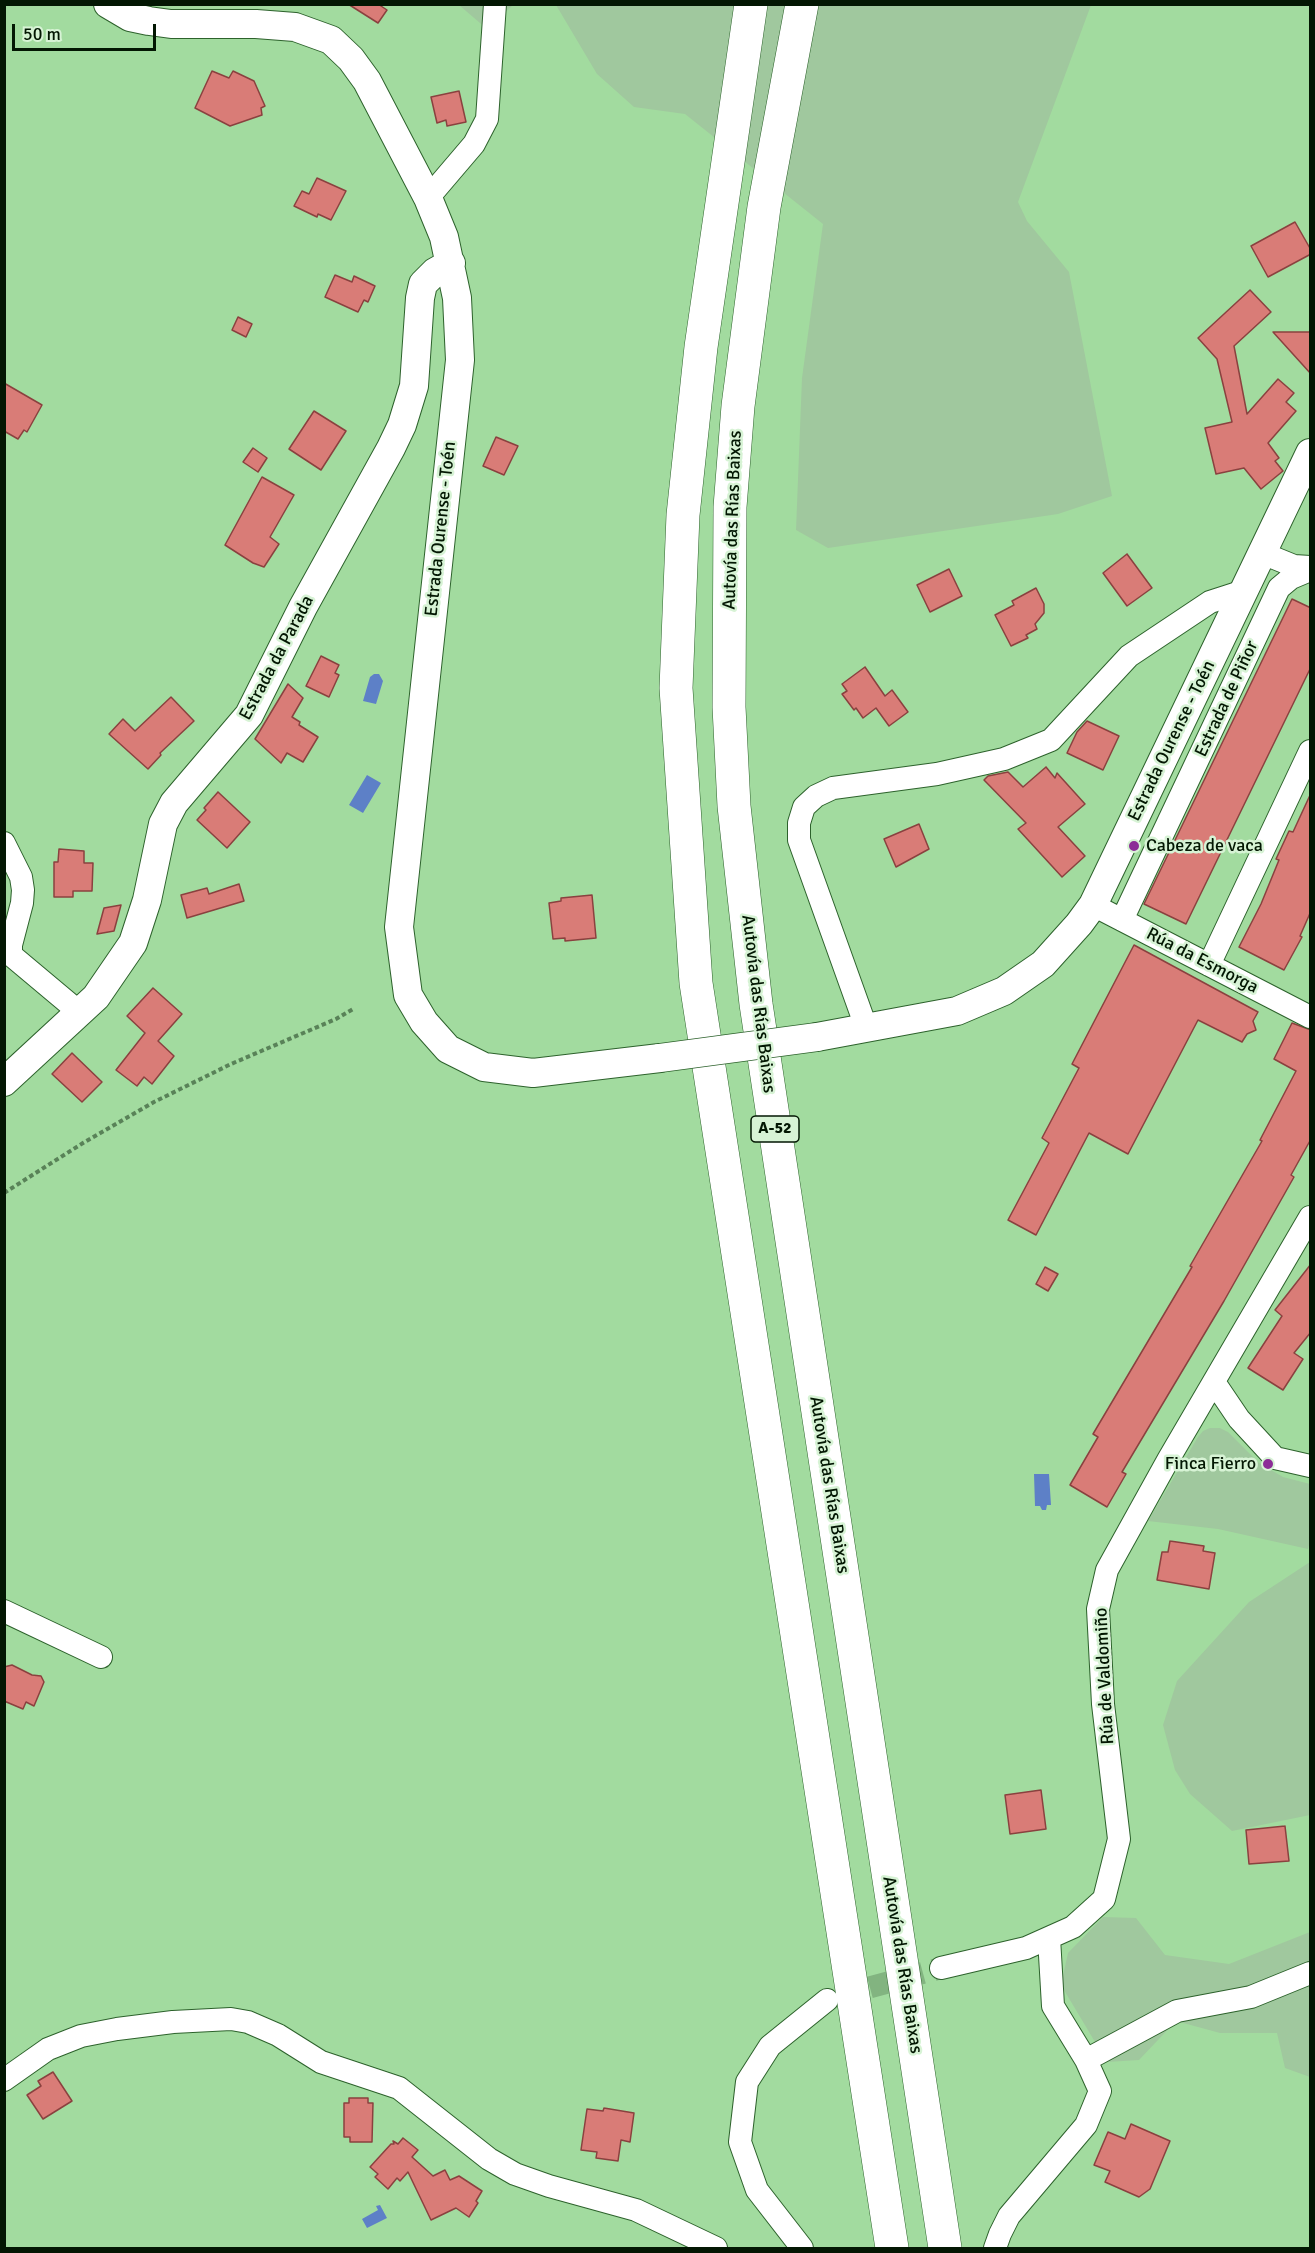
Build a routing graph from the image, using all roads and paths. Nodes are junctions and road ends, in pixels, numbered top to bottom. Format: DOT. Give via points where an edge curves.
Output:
graph roads {
  1 [pos="108,4"];
  2 [pos="495,4"];
  3 [pos="751,4"];
  4 [pos="802,4"];
  5 [pos="428,198"];
  6 [pos="451,263"];
  7 [pos="1311,453"];
  8 [pos="1262,553"];
  9 [pos="1311,568"];
  10 [pos="1244,591"];
  11 [pos="1311,751"];
  12 [pos="1129,829"];
  13 [pos="4,843"];
  14 [pos="1159,843"];
  15 [pos="1092,905"];
  16 [pos="1122,920"];
  17 [pos="1209,965"];
  18 [pos="353,1009"];
  19 [pos="79,1012"];
  20 [pos="1311,1017"];
  21 [pos="866,1028"];
  22 [pos="4,1082"];
  23 [pos="4,1193"];
  24 [pos="1311,1217"];
  25 [pos="1214,1382"];
  26 [pos="1311,1466"];
  27 [pos="4,1611"];
  28 [pos="101,1657"];
  29 [pos="1049,1938"];
  30 [pos="941,1968"];
  31 [pos="1311,1973"];
  32 [pos="827,2000"];
  33 [pos="1086,2060"];
  34 [pos="4,2080"];
  35 [pos="716,2248"];
  36 [pos="802,2248"];
  37 [pos="892,2248"];
  38 [pos="945,2248"];
  39 [pos="995,2248"];
  1 -- 5 [label="street, Estrada Ourense - Toén" via="130,17 149,21 294,27 331,40 367,81"];
  2 -- 5 [label="street" via="487,119 474,144"];
  3 -- 37 [label="highway" via="701,347 683,515 676,688 696,983"];
  4 -- 38 [label="highway, Autovía das Rías Baixas / A-52" via="764,207 738,406 730,507 729,707 734,807 756,1004"];
  5 -- 6 [label="street, Estrada Ourense - Toén"];
  6 -- 19 [label="street, Estrada da Parada" via="423,284 414,386 391,448 303,607 249,715 174,803 163,824 147,900 133,943 101,991"];
  6 -- 21 [label="street, Estrada Ourense - Toén, bridge" via="459,315 460,360 399,927 408,994 424,1022 448,1048 484,1067 533,1073"];
  7 -- 8 [label="street, Estrada Ourense - Toén"];
  8 -- 9 [label="street" via="1294,566"];
  8 -- 10 [label="street, Estrada Ourense - Toén"];
  9 -- 14 [label="street, Estrada de Piñor" via="1279,588"];
  10 -- 12 [label="street, Estrada Ourense - Toén"];
  10 -- 21 [label="street" via="1210,602 1129,656 1051,740 1005,759 833,788 804,807 798,840"];
  11 -- 17 [label="street"];
  12 -- 14 [label="street"];
  12 -- 15 [label="street, Estrada Ourense - Toén"];
  13 -- 19 [label="street" via="21,877 23,890 11,955"];
  14 -- 16 [label="street, Estrada de Piñor"];
  15 -- 16 [label="street, Rúa da Esmorga"];
  15 -- 21 [label="street, Estrada Ourense - Toén" via="1043,963 1005,991 957,1011"];
  16 -- 17 [label="street, Rúa da Esmorga"];
  17 -- 20 [label="street, Rúa da Esmorga"];
  18 -- 23 [label="path" via="154,1102"];
  19 -- 22 [label="street, Estrada da Parada"];
  24 -- 25 [label="street, Rúa de Valdomiño"];
  25 -- 26 [label="street" via="1239,1419 1275,1458"];
  25 -- 29 [label="street, Rúa de Valdomiño" via="1107,1570 1098,1609 1103,1704 1119,1839 1104,1899 1073,1927"];
  27 -- 28 [label="street"];
  29 -- 30 [label="street, Rúa de Valdomiño" via="1026,1948"];
  29 -- 33 [label="street" via="1053,2006"];
  31 -- 33 [label="street" via="1251,1997 1178,2011"];
  32 -- 36 [label="street" via="770,2046 747,2082 740,2142 757,2190"];
  33 -- 39 [label="street" via="1100,2091 1086,2125 1009,2216"];
  34 -- 35 [label="street" via="48,2049 81,2036 173,2022 248,2022 278,2035 321,2062 399,2088 489,2159 515,2174 636,2210"];
}
